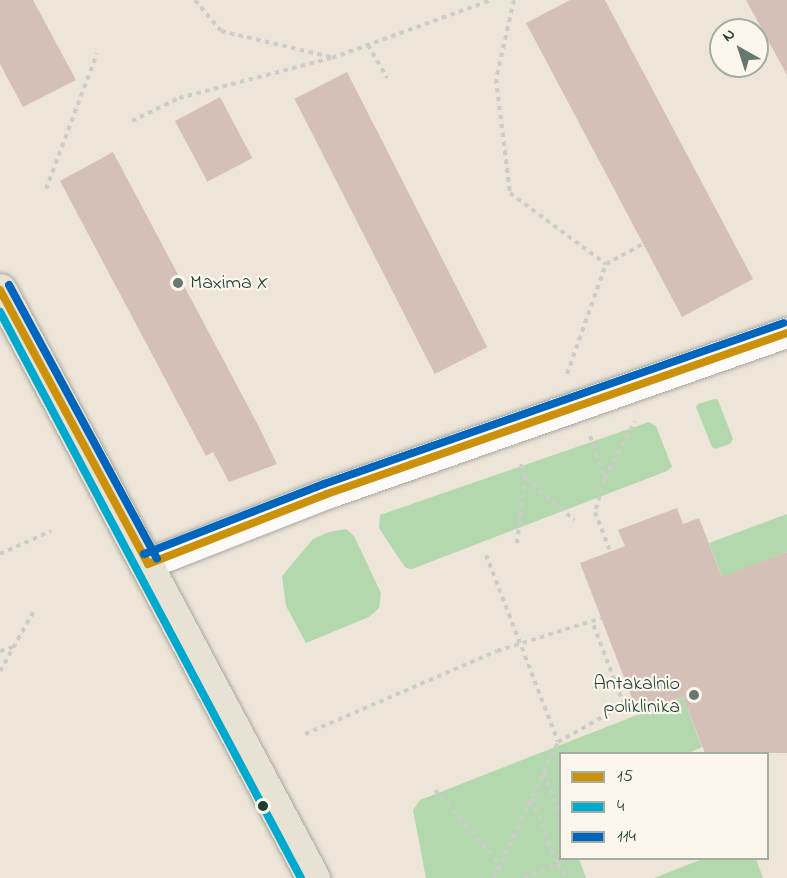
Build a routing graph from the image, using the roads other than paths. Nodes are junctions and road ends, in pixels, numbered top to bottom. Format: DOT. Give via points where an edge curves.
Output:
graph roads {
  1 [pos="0,290"];
  2 [pos="787,333"];
  3 [pos="148,564"];
  4 [pos="314,878"];
  1 -- 3 [label="main road"];
  2 -- 3 [label="street" via="327,494"];
  3 -- 4 [label="main road"];
}
